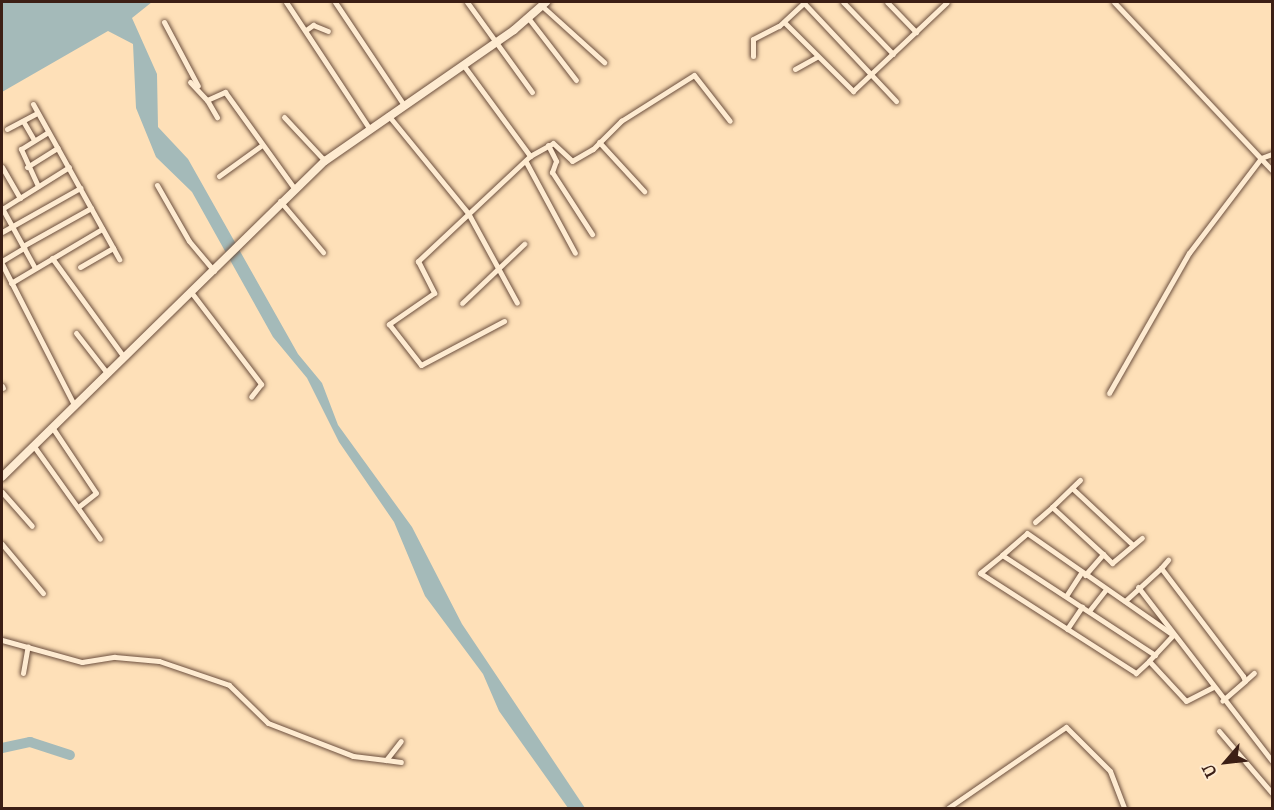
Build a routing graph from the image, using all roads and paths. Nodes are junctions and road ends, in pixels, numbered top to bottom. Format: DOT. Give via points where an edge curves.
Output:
graph roads {
  1 [pos="286,2"];
  2 [pos="467,2"];
  3 [pos="804,2"];
  4 [pos="843,2"];
  5 [pos="887,2"];
  6 [pos="1124,2"];
  7 [pos="339,3"];
  8 [pos="943,3"];
  9 [pos="1116,3"];
  10 [pos="544,4"];
  11 [pos="529,19"];
  12 [pos="164,22"];
  13 [pos="784,22"];
  14 [pos="306,30"];
  15 [pos="328,31"];
  16 [pos="916,32"];
  17 [pos="498,42"];
  18 [pos="893,54"];
  19 [pos="753,57"];
  20 [pos="817,57"];
  21 [pos="604,62"];
  22 [pos="464,66"];
  23 [pos="795,69"];
  24 [pos="872,74"];
  25 [pos="576,80"];
  26 [pos="190,82"];
  27 [pos="199,87"];
  28 [pos="532,92"];
  29 [pos="207,100"];
  30 [pos="896,101"];
  31 [pos="33,104"];
  32 [pos="404,105"];
  33 [pos="36,114"];
  34 [pos="388,115"];
  35 [pos="217,117"];
  36 [pos="284,117"];
  37 [pos="23,121"];
  38 [pos="730,122"];
  39 [pos="369,128"];
  40 [pos="7,129"];
  41 [pos="48,132"];
  42 [pos="34,140"];
  43 [pos="599,142"];
  44 [pos="262,145"];
  45 [pos="548,145"];
  46 [pos="57,148"];
  47 [pos="1272,154"];
  48 [pos="530,156"];
  49 [pos="1261,158"];
  50 [pos="325,161"];
  51 [pos="526,162"];
  52 [pos="2,167"];
  53 [pos="27,167"];
  54 [pos="69,167"];
  55 [pos="1272,170"];
  56 [pos="219,176"];
  57 [pos="157,184"];
  58 [pos="38,186"];
  59 [pos="80,188"];
  60 [pos="294,188"];
  61 [pos="644,191"];
  62 [pos="20,198"];
  63 [pos="280,201"];
  64 [pos="2,208"];
  65 [pos="91,208"];
  66 [pos="468,213"];
  67 [pos="12,227"];
  68 [pos="102,229"];
  69 [pos="2,232"];
  70 [pos="592,234"];
  71 [pos="524,244"];
  72 [pos="24,247"];
  73 [pos="112,248"];
  74 [pos="324,252"];
  75 [pos="575,253"];
  76 [pos="52,258"];
  77 [pos="119,259"];
  78 [pos="2,262"];
  79 [pos="80,267"];
  80 [pos="35,268"];
  81 [pos="495,269"];
  82 [pos="214,271"];
  83 [pos="11,283"];
  84 [pos="191,292"];
  85 [pos="462,303"];
  86 [pos="517,303"];
  87 [pos="504,321"];
  88 [pos="76,333"];
  89 [pos="124,357"];
  90 [pos="107,373"];
  91 [pos="1109,393"];
  92 [pos="251,397"];
  93 [pos="74,405"];
  94 [pos="51,426"];
  95 [pos="32,444"];
  96 [pos="2,477"];
  97 [pos="1080,480"];
  98 [pos="1072,488"];
  99 [pos="2,492"];
  100 [pos="78,507"];
  101 [pos="1052,507"];
  102 [pos="1035,522"];
  103 [pos="32,526"];
  104 [pos="1142,538"];
  105 [pos="100,539"];
  106 [pos="2,544"];
  107 [pos="1133,545"];
  108 [pos="1103,554"];
  109 [pos="1002,555"];
  110 [pos="1168,560"];
  111 [pos="1161,568"];
  112 [pos="1083,574"];
  113 [pos="1138,587"];
  114 [pos="1106,590"];
  115 [pos="43,593"];
  116 [pos="1066,597"];
  117 [pos="1125,601"];
  118 [pos="1082,607"];
  119 [pos="1089,611"];
  120 [pos="1067,629"];
  121 [pos="1173,635"];
  122 [pos="2,640"];
  123 [pos="28,646"];
  124 [pos="1155,655"];
  125 [pos="1149,661"];
  126 [pos="23,673"];
  127 [pos="1254,673"];
  128 [pos="1245,681"];
  129 [pos="1212,688"];
  130 [pos="1222,701"];
  131 [pos="1219,731"];
  132 [pos="400,741"];
  133 [pos="386,760"];
  134 [pos="1272,761"];
  135 [pos="400,762"];
  136 [pos="1271,789"];
  137 [pos="948,808"];
  138 [pos="1124,808"];
  1 -- 14 [label="street"];
  2 -- 17 [label="street"];
  3 -- 13 [label="street"];
  3 -- 24 [label="street"];
  4 -- 18 [label="street"];
  5 -- 16 [label="street"];
  6 -- 9 [label="street"];
  7 -- 32 [label="street"];
  8 -- 16 [label="street"];
  9 -- 49 [label="street"];
  10 -- 11 [label="main road"];
  10 -- 21 [label="street"];
  11 -- 17 [label="main road"];
  11 -- 25 [label="street"];
  12 -- 27 [label="street"];
  13 -- 19 [label="street" via="753,39"];
  13 -- 20 [label="street"];
  14 -- 15 [label="street" via="313,25"];
  14 -- 39 [label="street"];
  16 -- 18 [label="street"];
  17 -- 22 [label="main road"];
  17 -- 28 [label="street"];
  18 -- 24 [label="street"];
  20 -- 23 [label="street"];
  20 -- 24 [label="street" via="850,90"];
  22 -- 32 [label="main road"];
  22 -- 48 [label="street"];
  24 -- 30 [label="street"];
  26 -- 27 [label="street"];
  27 -- 29 [label="street"];
  29 -- 35 [label="street"];
  29 -- 44 [label="street" via="225,92"];
  31 -- 41 [label="street"];
  32 -- 34 [label="main road"];
  33 -- 37 [label="street"];
  34 -- 39 [label="main road"];
  34 -- 66 [label="street"];
  36 -- 50 [label="street"];
  37 -- 40 [label="street"];
  37 -- 42 [label="street"];
  38 -- 43 [label="street" via="694,75 621,121"];
  39 -- 50 [label="main road"];
  41 -- 42 [label="street"];
  41 -- 46 [label="street"];
  42 -- 53 [label="street" via="21,149"];
  43 -- 45 [label="street" via="570,161 555,144"];
  43 -- 61 [label="street"];
  44 -- 56 [label="street"];
  44 -- 60 [label="street"];
  45 -- 48 [label="street"];
  45 -- 70 [label="street" via="556,161 552,172"];
  46 -- 53 [label="street"];
  46 -- 54 [label="street"];
  47 -- 49 [label="street"];
  48 -- 51 [label="street"];
  49 -- 55 [label="street"];
  49 -- 91 [label="street" via="1189,253"];
  50 -- 60 [label="main road"];
  51 -- 66 [label="street"];
  51 -- 75 [label="street"];
  52 -- 62 [label="street"];
  53 -- 58 [label="street"];
  54 -- 58 [label="street"];
  54 -- 59 [label="street"];
  57 -- 82 [label="street" via="189,241"];
  58 -- 62 [label="street"];
  59 -- 65 [label="street"];
  59 -- 67 [label="street"];
  60 -- 63 [label="main road"];
  62 -- 64 [label="street"];
  63 -- 74 [label="street"];
  63 -- 82 [label="main road"];
  64 -- 67 [label="street"];
  65 -- 68 [label="street"];
  65 -- 72 [label="street"];
  66 -- 81 [label="street"];
  66 -- 87 [label="street" via="418,261 434,293 389,324 421,365"];
  67 -- 69 [label="street"];
  67 -- 72 [label="street"];
  68 -- 73 [label="street"];
  68 -- 76 [label="street"];
  71 -- 81 [label="street"];
  72 -- 78 [label="street"];
  72 -- 80 [label="street"];
  73 -- 77 [label="street"];
  73 -- 79 [label="street"];
  76 -- 80 [label="street"];
  76 -- 89 [label="street"];
  78 -- 83 [label="street"];
  80 -- 83 [label="street"];
  81 -- 85 [label="street"];
  81 -- 86 [label="street"];
  82 -- 84 [label="main road"];
  83 -- 93 [label="street"];
  84 -- 89 [label="main road"];
  84 -- 92 [label="street" via="261,384"];
  88 -- 90 [label="street"];
  89 -- 90 [label="main road"];
  90 -- 93 [label="main road"];
  93 -- 94 [label="main road"];
  94 -- 95 [label="main road"];
  94 -- 100 [label="street" via="96,493"];
  95 -- 96 [label="main road"];
  95 -- 100 [label="street"];
  97 -- 98 [label="street"];
  98 -- 101 [label="street"];
  98 -- 107 [label="street"];
  99 -- 103 [label="street"];
  100 -- 105 [label="street"];
  101 -- 102 [label="street"];
  101 -- 108 [label="street"];
  104 -- 107 [label="street"];
  106 -- 115 [label="street"];
  107 -- 108 [label="street" via="1113,563"];
  108 -- 112 [label="street"];
  109 -- 112 [label="street" via="1027,533"];
  109 -- 116 [label="street"];
  109 -- 120 [label="street" via="980,573"];
  110 -- 111 [label="street"];
  111 -- 113 [label="street"];
  111 -- 128 [label="street"];
  112 -- 114 [label="street"];
  112 -- 116 [label="street"];
  113 -- 117 [label="street"];
  113 -- 121 [label="street"];
  114 -- 117 [label="street"];
  114 -- 119 [label="street"];
  116 -- 118 [label="street"];
  117 -- 121 [label="street"];
  118 -- 119 [label="street"];
  118 -- 120 [label="street"];
  119 -- 124 [label="street"];
  120 -- 125 [label="street" via="1136,673"];
  121 -- 124 [label="street"];
  121 -- 129 [label="street"];
  122 -- 123 [label="street"];
  123 -- 126 [label="street"];
  123 -- 133 [label="street" via="82,662 115,657 159,661 233,688 281,729 347,755"];
  124 -- 125 [label="street"];
  125 -- 129 [label="street" via="1186,700"];
  127 -- 128 [label="street"];
  128 -- 130 [label="street"];
  129 -- 130 [label="street"];
  130 -- 134 [label="street"];
  131 -- 136 [label="street"];
  132 -- 133 [label="street"];
  133 -- 135 [label="street"];
  137 -- 138 [label="street" via="1066,727 1110,771"];
}
